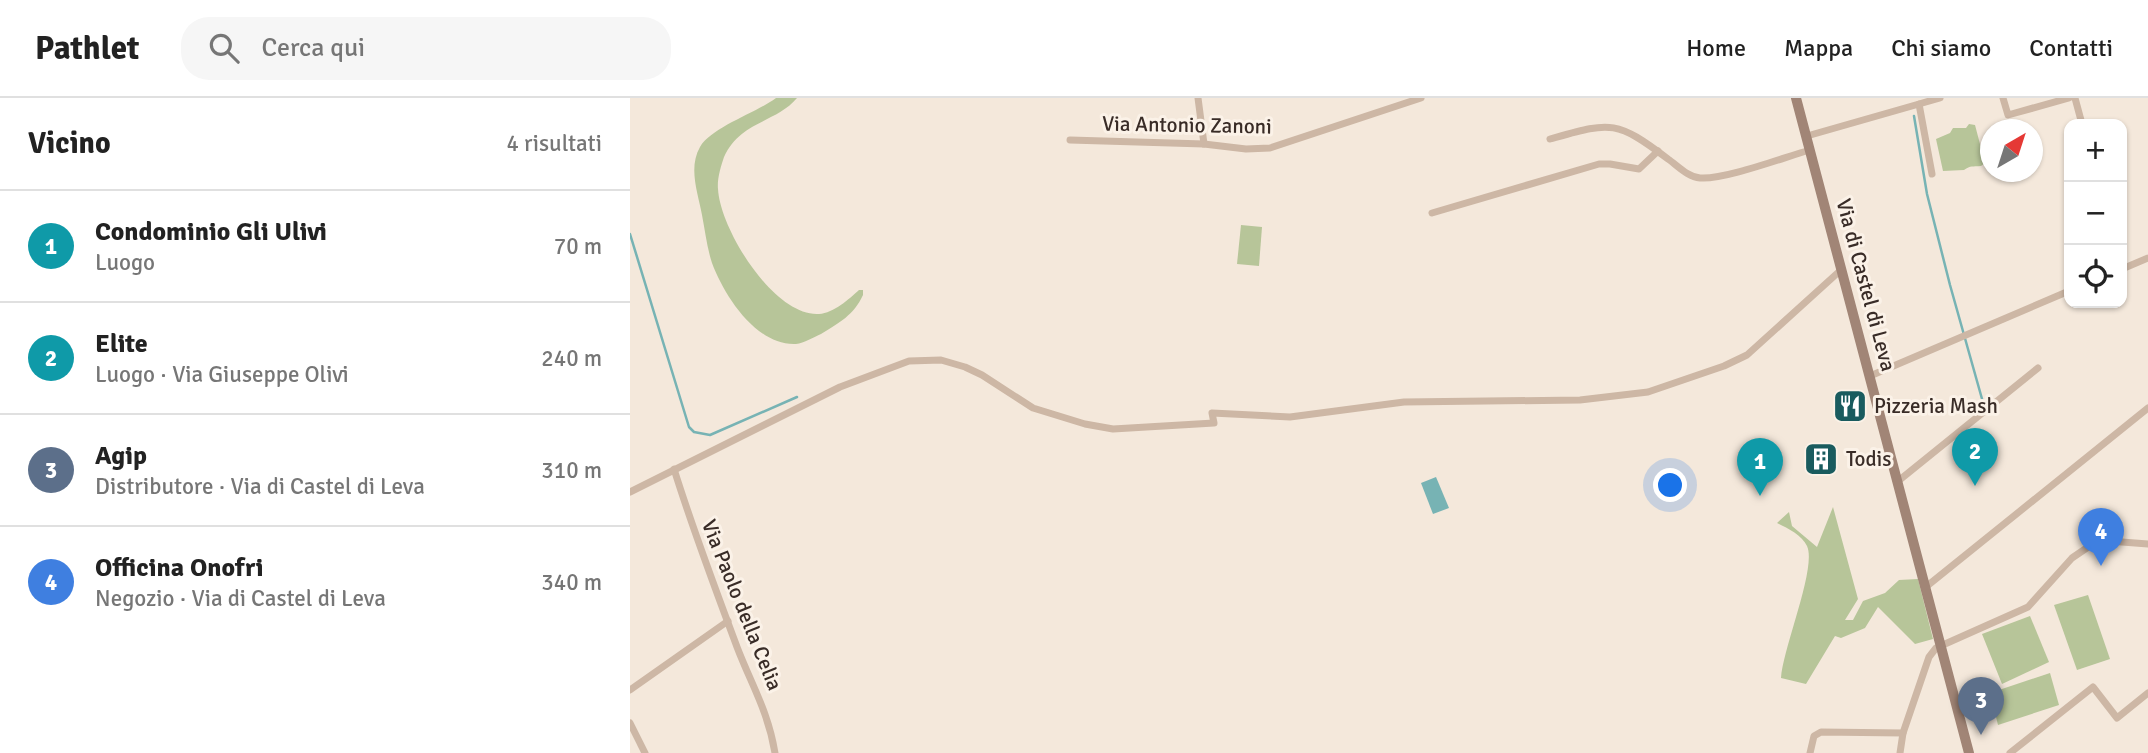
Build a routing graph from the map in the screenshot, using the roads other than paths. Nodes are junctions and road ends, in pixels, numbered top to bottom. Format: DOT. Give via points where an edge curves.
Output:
graph roads {
  1 [pos="1198,98"];
  2 [pos="1421,98"];
  3 [pos="1796,98"];
  4 [pos="1940,98"];
  5 [pos="2003,98"];
  6 [pos="2069,98"];
  7 [pos="2075,98"];
  8 [pos="1919,104"];
  9 [pos="2081,119"];
  10 [pos="1807,136"];
  11 [pos="1549,139"];
  12 [pos="1070,140"];
  13 [pos="1204,145"];
  14 [pos="1810,150"];
  15 [pos="1658,151"];
  16 [pos="1932,174"];
  17 [pos="1432,214"];
  18 [pos="2148,258"];
  19 [pos="2127,267"];
  20 [pos="1842,269"];
  21 [pos="2064,293"];
  22 [pos="2038,368"];
  23 [pos="1870,376"];
  24 [pos="2148,408"];
  25 [pos="674,470"];
  26 [pos="1897,482"];
  27 [pos="630,492"];
  28 [pos="2148,544"];
  29 [pos="1927,586"];
  30 [pos="728,621"];
  31 [pos="1941,645"];
  32 [pos="630,690"];
  33 [pos="2148,693"];
  34 [pos="630,723"];
  35 [pos="1903,733"];
  36 [pos="645,753"];
  37 [pos="775,753"];
  38 [pos="1810,753"];
  39 [pos="1900,753"];
  40 [pos="1969,753"];
  41 [pos="2010,753"];
  1 -- 13 [label="street"];
  2 -- 13 [label="street, Via Antonio Zanoni" via="1270,148"];
  3 -- 10 [label="street, Via di Castel di Leva"];
  4 -- 8 [label="street"];
  5 -- 6 [label="street" via="2008,114"];
  7 -- 9 [label="street"];
  8 -- 10 [label="street"];
  8 -- 16 [label="street"];
  10 -- 14 [label="street, Via di Castel di Leva"];
  11 -- 15 [label="street" via="1606,126 1631,133"];
  12 -- 13 [label="street, Via Antonio Zanoni"];
  14 -- 15 [label="street" via="1704,178 1690,175"];
  14 -- 20 [label="street, Via di Castel di Leva"];
  15 -- 17 [label="street" via="1639,169 1600,164"];
  18 -- 19 [label="street"];
  20 -- 23 [label="street, Via di Castel di Leva"];
  20 -- 25 [label="street" via="1746,355 1648,392 1580,400 1404,402 1290,417 1212,413 1214,423 1113,429 1033,408 965,367 925,359 892,366 840,387"];
  21 -- 23 [label="street"];
  22 -- 26 [label="street"];
  23 -- 26 [label="street, Via di Castel di Leva"];
  24 -- 29 [label="street"];
  25 -- 27 [label="street"];
  25 -- 30 [label="street, Via Paolo della Celia"];
  26 -- 29 [label="street, Via di Castel di Leva"];
  28 -- 31 [label="street" via="2094,543 2072,558 2031,605"];
  29 -- 31 [label="street, Via di Castel di Leva"];
  30 -- 32 [label="street"];
  30 -- 37 [label="street, Via Paolo della Celia" via="768,717"];
  31 -- 35 [label="street" via="1929,657"];
  31 -- 40 [label="street, Via di Castel di Leva"];
  33 -- 41 [label="street" via="2117,718 2093,687"];
  34 -- 36 [label="street"];
  35 -- 38 [label="street" via="1821,732 1814,736"];
  35 -- 39 [label="street"];
}
